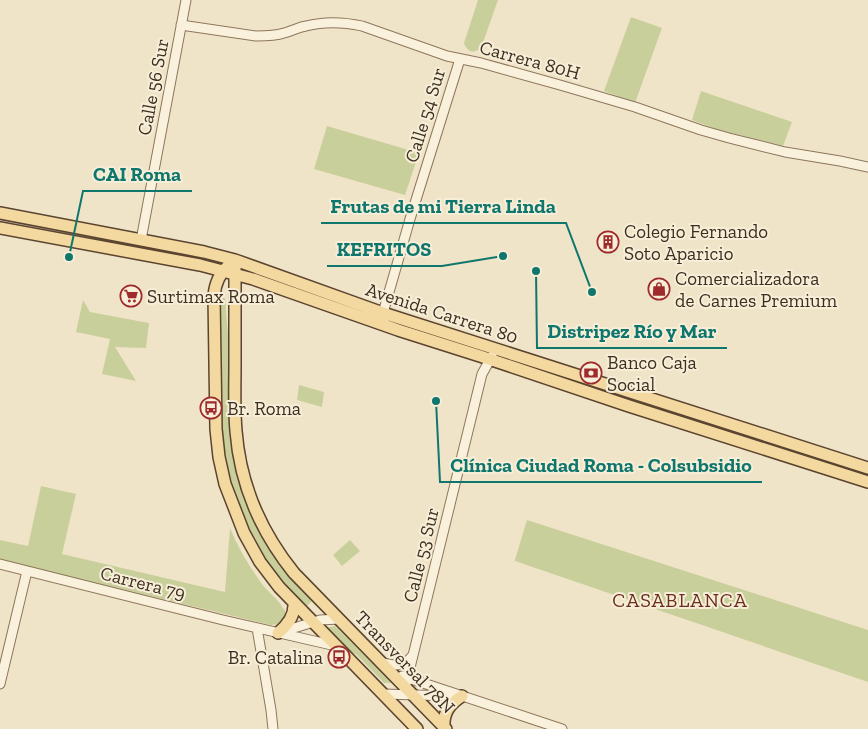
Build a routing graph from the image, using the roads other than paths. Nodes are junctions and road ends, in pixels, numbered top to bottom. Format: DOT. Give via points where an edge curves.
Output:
graph roads {
  1 [pos="186,0"];
  2 [pos="182,24"];
  3 [pos="460,59"];
  4 [pos="868,167"];
  5 [pos="0,213"];
  6 [pos="0,228"];
  7 [pos="141,240"];
  8 [pos="235,260"];
  9 [pos="200,265"];
  10 [pos="222,270"];
  11 [pos="235,274"];
  12 [pos="214,296"];
  13 [pos="383,313"];
  14 [pos="386,325"];
  15 [pos="493,354"];
  16 [pos="690,412"];
  17 [pos="687,424"];
  18 [pos="823,454"];
  19 [pos="819,466"];
  20 [pos="868,468"];
  21 [pos="868,482"];
  22 [pos="0,564"];
  23 [pos="27,571"];
  24 [pos="294,603"];
  25 [pos="339,619"];
  26 [pos="312,622"];
  27 [pos="257,628"];
  28 [pos="278,633"];
  29 [pos="336,646"];
  30 [pos="413,654"];
  31 [pos="380,661"];
  32 [pos="0,684"];
  33 [pos="409,687"];
  34 [pos="383,694"];
  35 [pos="462,696"];
  36 [pos="445,728"];
  37 [pos="273,729"];
  38 [pos="417,729"];
  39 [pos="562,729"];
  1 -- 2 [label="street, Calle 56 Sur"];
  2 -- 3 [label="street, Carrera 80H" via="267,36 313,24 349,23"];
  2 -- 7 [label="street, Calle 56 Sur"];
  3 -- 4 [label="street, Carrera 80H" via="560,84 729,138"];
  3 -- 13 [label="street, Calle 54 Sur"];
  5 -- 7 [label="main road, Avenida Carrera 80"];
  6 -- 9 [label="main road, Avenida Carrera 80"];
  7 -- 8 [label="main road, Avenida Carrera 80"];
  8 -- 10 [label="main road"];
  8 -- 11 [label="main road, Transversal 78N"];
  8 -- 13 [label="main road, Avenida Carrera 80"];
  9 -- 10 [label="main road, Avenida Carrera 80"];
  9 -- 12 [label="main road"];
  10 -- 11 [label="main road, Avenida Carrera 80"];
  10 -- 12 [label="main road"];
  11 -- 14 [label="main road, Avenida Carrera 80"];
  11 -- 25 [label="main road, Transversal 78N" via="235,419 244,480 257,516 277,550 294,573"];
  12 -- 24 [label="main road, Transversal 78N" via="217,437 224,478 240,525 256,555"];
  13 -- 14 [label="street"];
  13 -- 15 [label="main road, Avenida Carrera 80"];
  14 -- 15 [label="main road, Avenida Carrera 80"];
  15 -- 16 [label="main road, Avenida Carrera 80"];
  15 -- 17 [label="main road, Avenida Carrera 80"];
  15 -- 30 [label="street, Calle 53 Sur" via="482,374"];
  16 -- 17 [label="main road"];
  16 -- 18 [label="main road, Avenida Carrera 80"];
  17 -- 19 [label="main road, Avenida Carrera 80"];
  18 -- 19 [label="main road"];
  18 -- 20 [label="main road, Avenida Carrera 80"];
  19 -- 21 [label="main road, Avenida Carrera 80"];
  22 -- 23 [label="street, Carrera 79"];
  23 -- 27 [label="street, Carrera 79"];
  23 -- 32 [label="street"];
  24 -- 26 [label="main road, Transversal 78N"];
  24 -- 28 [label="main road" via="291,619"];
  25 -- 26 [label="street"];
  25 -- 31 [label="main road, Transversal 78N"];
  26 -- 28 [label="street"];
  26 -- 29 [label="main road, Transversal 78N"];
  27 -- 28 [label="street, Carrera 79"];
  27 -- 37 [label="street"];
  28 -- 29 [label="street, Carrera 79"];
  29 -- 34 [label="main road, Transversal 78N"];
  30 -- 31 [label="street" via="406,663 399,665"];
  30 -- 33 [label="street, Calle 53 Sur"];
  31 -- 33 [label="main road, Transversal 78N"];
  33 -- 34 [label="street"];
  33 -- 35 [label="street"];
  33 -- 35 [label="street"];
  33 -- 36 [label="main road, Transversal 78N"];
  34 -- 38 [label="main road, Transversal 78N"];
  35 -- 36 [label="main road" via="449,706"];
  35 -- 39 [label="street"];
}
